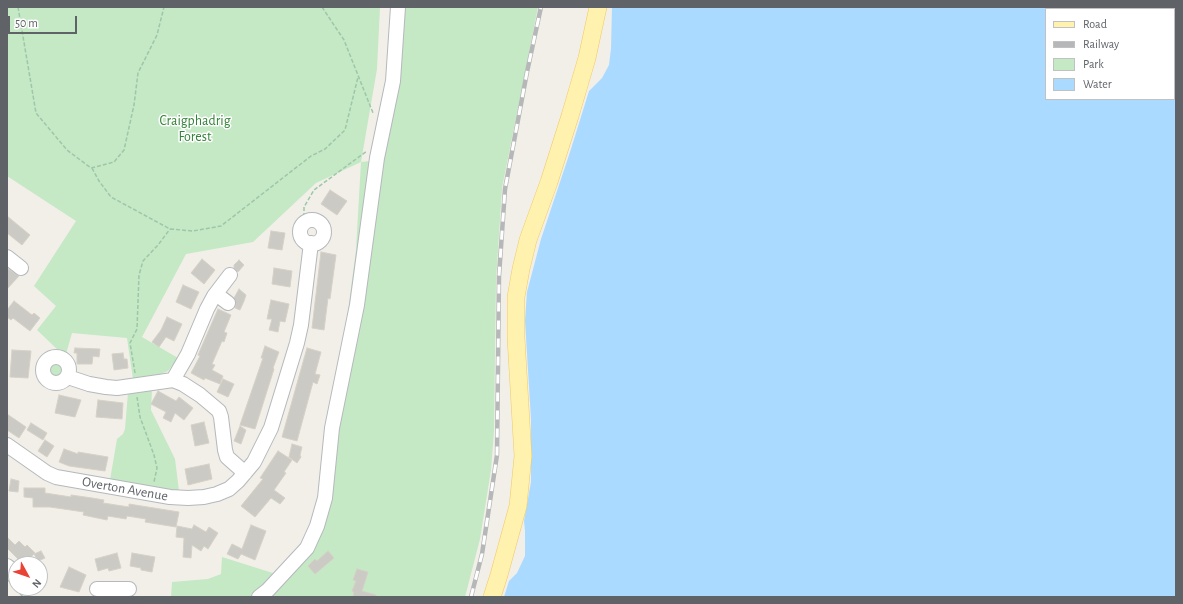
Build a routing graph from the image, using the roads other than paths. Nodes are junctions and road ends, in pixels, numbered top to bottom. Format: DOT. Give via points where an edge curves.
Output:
graph roads {
  1 [pos="398,7"];
  2 [pos="598,7"];
  3 [pos="311,244"];
  4 [pos="7,257"];
  5 [pos="21,268"];
  6 [pos="230,275"];
  7 [pos="216,294"];
  8 [pos="228,303"];
  9 [pos="68,377"];
  10 [pos="173,380"];
  11 [pos="7,445"];
  12 [pos="245,473"];
  13 [pos="129,589"];
  14 [pos="106,592"];
  15 [pos="259,597"];
  16 [pos="492,597"];
  1 -- 15 [label="street" via="393,80 379,145 357,305 332,428 325,498 317,526 306,548"];
  2 -- 16 [label="main road" via="587,58 570,116 528,240 521,269 516,297 516,338 523,456 518,506"];
  3 -- 3 [label="street" via="318,242 323,235 321,224 315,220 307,221 300,230 301,237"];
  3 -- 12 [label="street, Overton Avenue" via="297,343 271,428 262,449"];
  4 -- 5 [label="street"];
  6 -- 7 [label="street"];
  7 -- 8 [label="street"];
  7 -- 10 [label="street"];
  9 -- 10 [label="street" via="89,384 117,388"];
  10 -- 12 [label="street" via="200,395 219,411 227,457"];
  11 -- 12 [label="street, Overton Avenue" via="56,477 188,498 204,497 229,489"];
  13 -- 14 [label="street"];
}
